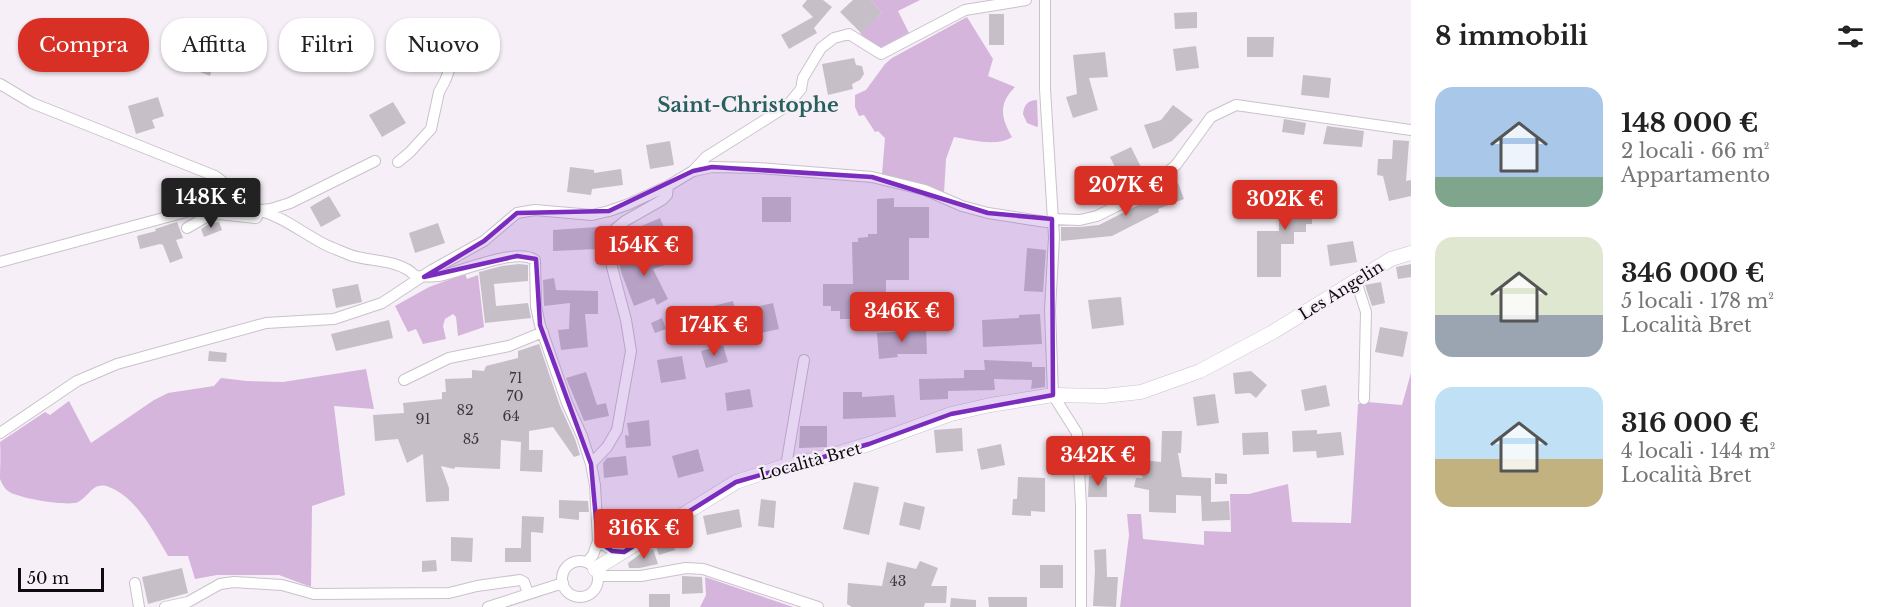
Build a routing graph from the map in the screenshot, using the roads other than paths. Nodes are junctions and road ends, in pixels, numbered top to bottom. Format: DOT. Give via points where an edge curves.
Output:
graph roads {
  1 [pos="1028,0"];
  2 [pos="1041,0"];
  3 [pos="1045,0"];
  4 [pos="449,72"];
  5 [pos="0,84"];
  6 [pos="1411,130"];
  7 [pos="375,161"];
  8 [pos="398,162"];
  9 [pos="693,171"];
  10 [pos="668,186"];
  11 [pos="234,205"];
  12 [pos="261,210"];
  13 [pos="1052,219"];
  14 [pos="187,228"];
  15 [pos="1411,253"];
  16 [pos="0,262"];
  17 [pos="424,277"];
  18 [pos="1356,281"];
  19 [pos="543,332"];
  20 [pos="804,360"];
  21 [pos="404,380"];
  22 [pos="1048,396"];
  23 [pos="1365,399"];
  24 [pos="0,433"];
  25 [pos="591,464"];
  26 [pos="786,466"];
  27 [pos="598,541"];
  28 [pos="624,552"];
  29 [pos="593,569"];
  30 [pos="135,583"];
  31 [pos="563,583"];
  32 [pos="528,593"];
  33 [pos="581,602"];
  34 [pos="139,607"];
  35 [pos="165,607"];
  36 [pos="488,607"];
  37 [pos="818,607"];
  38 [pos="1081,607"];
  1 -- 2 [label="street"];
  1 -- 9 [label="street" via="965,10 881,54 849,34 834,38 821,48 803,78 801,89 787,106 706,157"];
  3 -- 13 [label="street"];
  4 -- 8 [label="street" via="439,92 431,129"];
  5 -- 11 [label="street" via="32,103 215,176 226,184"];
  6 -- 13 [label="street" via="1236,105 1211,117 1176,165 1143,193 1097,216"];
  7 -- 12 [label="street" via="290,203"];
  9 -- 10 [label="street"];
  9 -- 13 [label="street" via="712,167 758,168 872,177 925,190 988,213 1046,222"];
  10 -- 17 [label="street" via="609,212 517,213 496,233"];
  10 -- 25 [label="street" via="662,200 625,221 610,236 612,267 631,351 617,430"];
  11 -- 12 [label="street"];
  11 -- 16 [label="street" via="207,206"];
  12 -- 14 [label="street" via="256,218 219,214"];
  12 -- 17 [label="street" via="352,256 398,266"];
  13 -- 22 [label="street"];
  15 -- 18 [label="street, Les Angelin" via="1391,259"];
  17 -- 19 [label="street" via="517,256 531,258 536,265 536,306"];
  17 -- 24 [label="street" via="382,303 334,319 266,322 117,364 77,381"];
  18 -- 22 [label="street, Les Angelin" via="1200,371 1141,392"];
  18 -- 23 [label="street" via="1366,312"];
  19 -- 21 [label="street" via="509,346 449,358"];
  19 -- 25 [label="street"];
  20 -- 26 [label="street"];
  22 -- 26 [label="street, Località Bret" via="951,414 869,444"];
  22 -- 38 [label="street" via="1077,433 1082,506"];
  25 -- 27 [label="street"];
  26 -- 28 [label="street, Località Bret" via="736,482"];
  27 -- 28 [label="street" via="612,551"];
  27 -- 29 [label="street"];
  28 -- 29 [label="street, Località Bret"];
  29 -- 31 [label="street" via="576,561 567,567"];
  29 -- 33 [label="street" via="598,583"];
  29 -- 37 [label="street" via="641,576 703,569"];
  30 -- 34 [label="street"];
  31 -- 32 [label="street"];
  31 -- 33 [label="street"];
  32 -- 35 [label="street" via="520,580 449,593 314,594 282,585 234,582 220,584 188,602"];
  32 -- 36 [label="street"];
}
